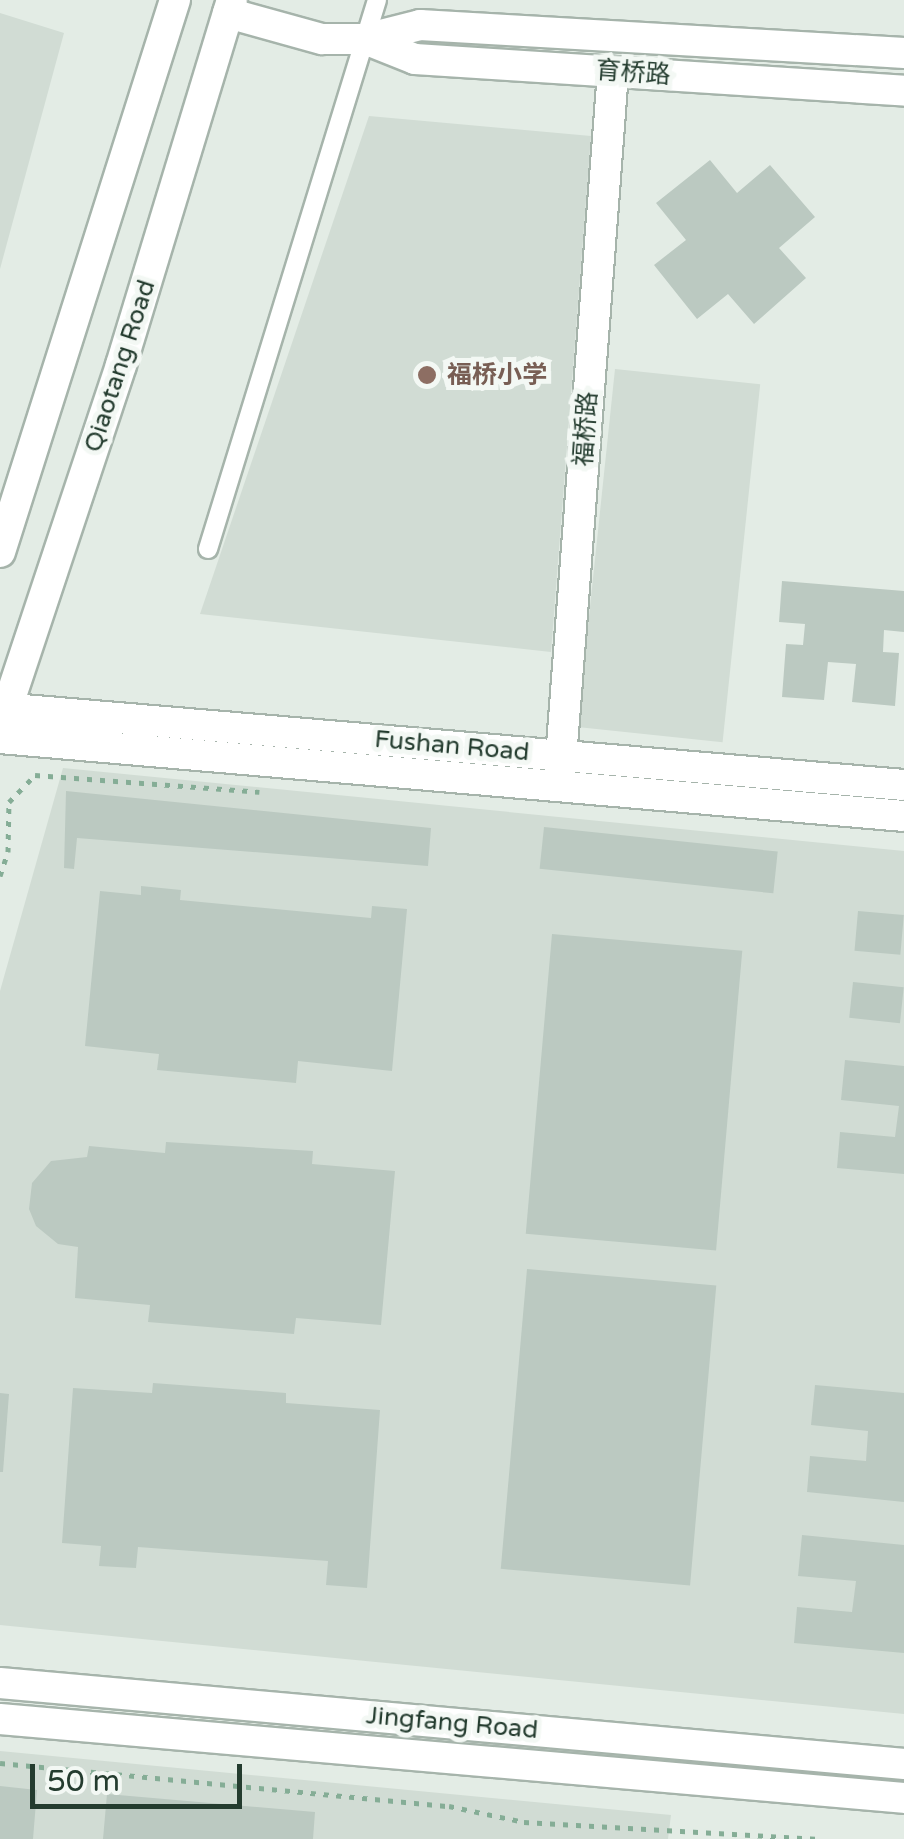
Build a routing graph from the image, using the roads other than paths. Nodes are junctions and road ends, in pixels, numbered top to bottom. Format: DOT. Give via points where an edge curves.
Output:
graph roads {
  1 [pos="175,0"];
  2 [pos="377,0"];
  3 [pos="230,6"];
  4 [pos="365,39"];
  5 [pos="904,53"];
  6 [pos="614,72"];
  7 [pos="904,91"];
  8 [pos="208,549"];
  9 [pos="0,552"];
  10 [pos="2,721"];
  11 [pos="560,771"];
  12 [pos="904,785"];
  13 [pos="904,816"];
  14 [pos="0,1683"];
  15 [pos="0,1719"];
  16 [pos="904,1764"];
  17 [pos="904,1798"];
  1 -- 9 [label="street"];
  2 -- 4 [label="lane"];
  3 -- 4 [label="street, 育桥路" via="322,38"];
  3 -- 10 [label="street, Qiaotang Road" via="121,365"];
  4 -- 5 [label="street, 育桥路" via="420,25"];
  4 -- 6 [label="street, 育桥路" via="415,59"];
  4 -- 8 [label="lane"];
  6 -- 7 [label="street, 育桥路"];
  6 -- 11 [label="street, 福桥路"];
  10 -- 11 [label="street, Fushan Road"];
  11 -- 12 [label="street, Fushan Road"];
  11 -- 13 [label="street, Fushan Road"];
  14 -- 16 [label="street, Jingfang Road"];
  15 -- 17 [label="street, Jingfang Road"];
}
